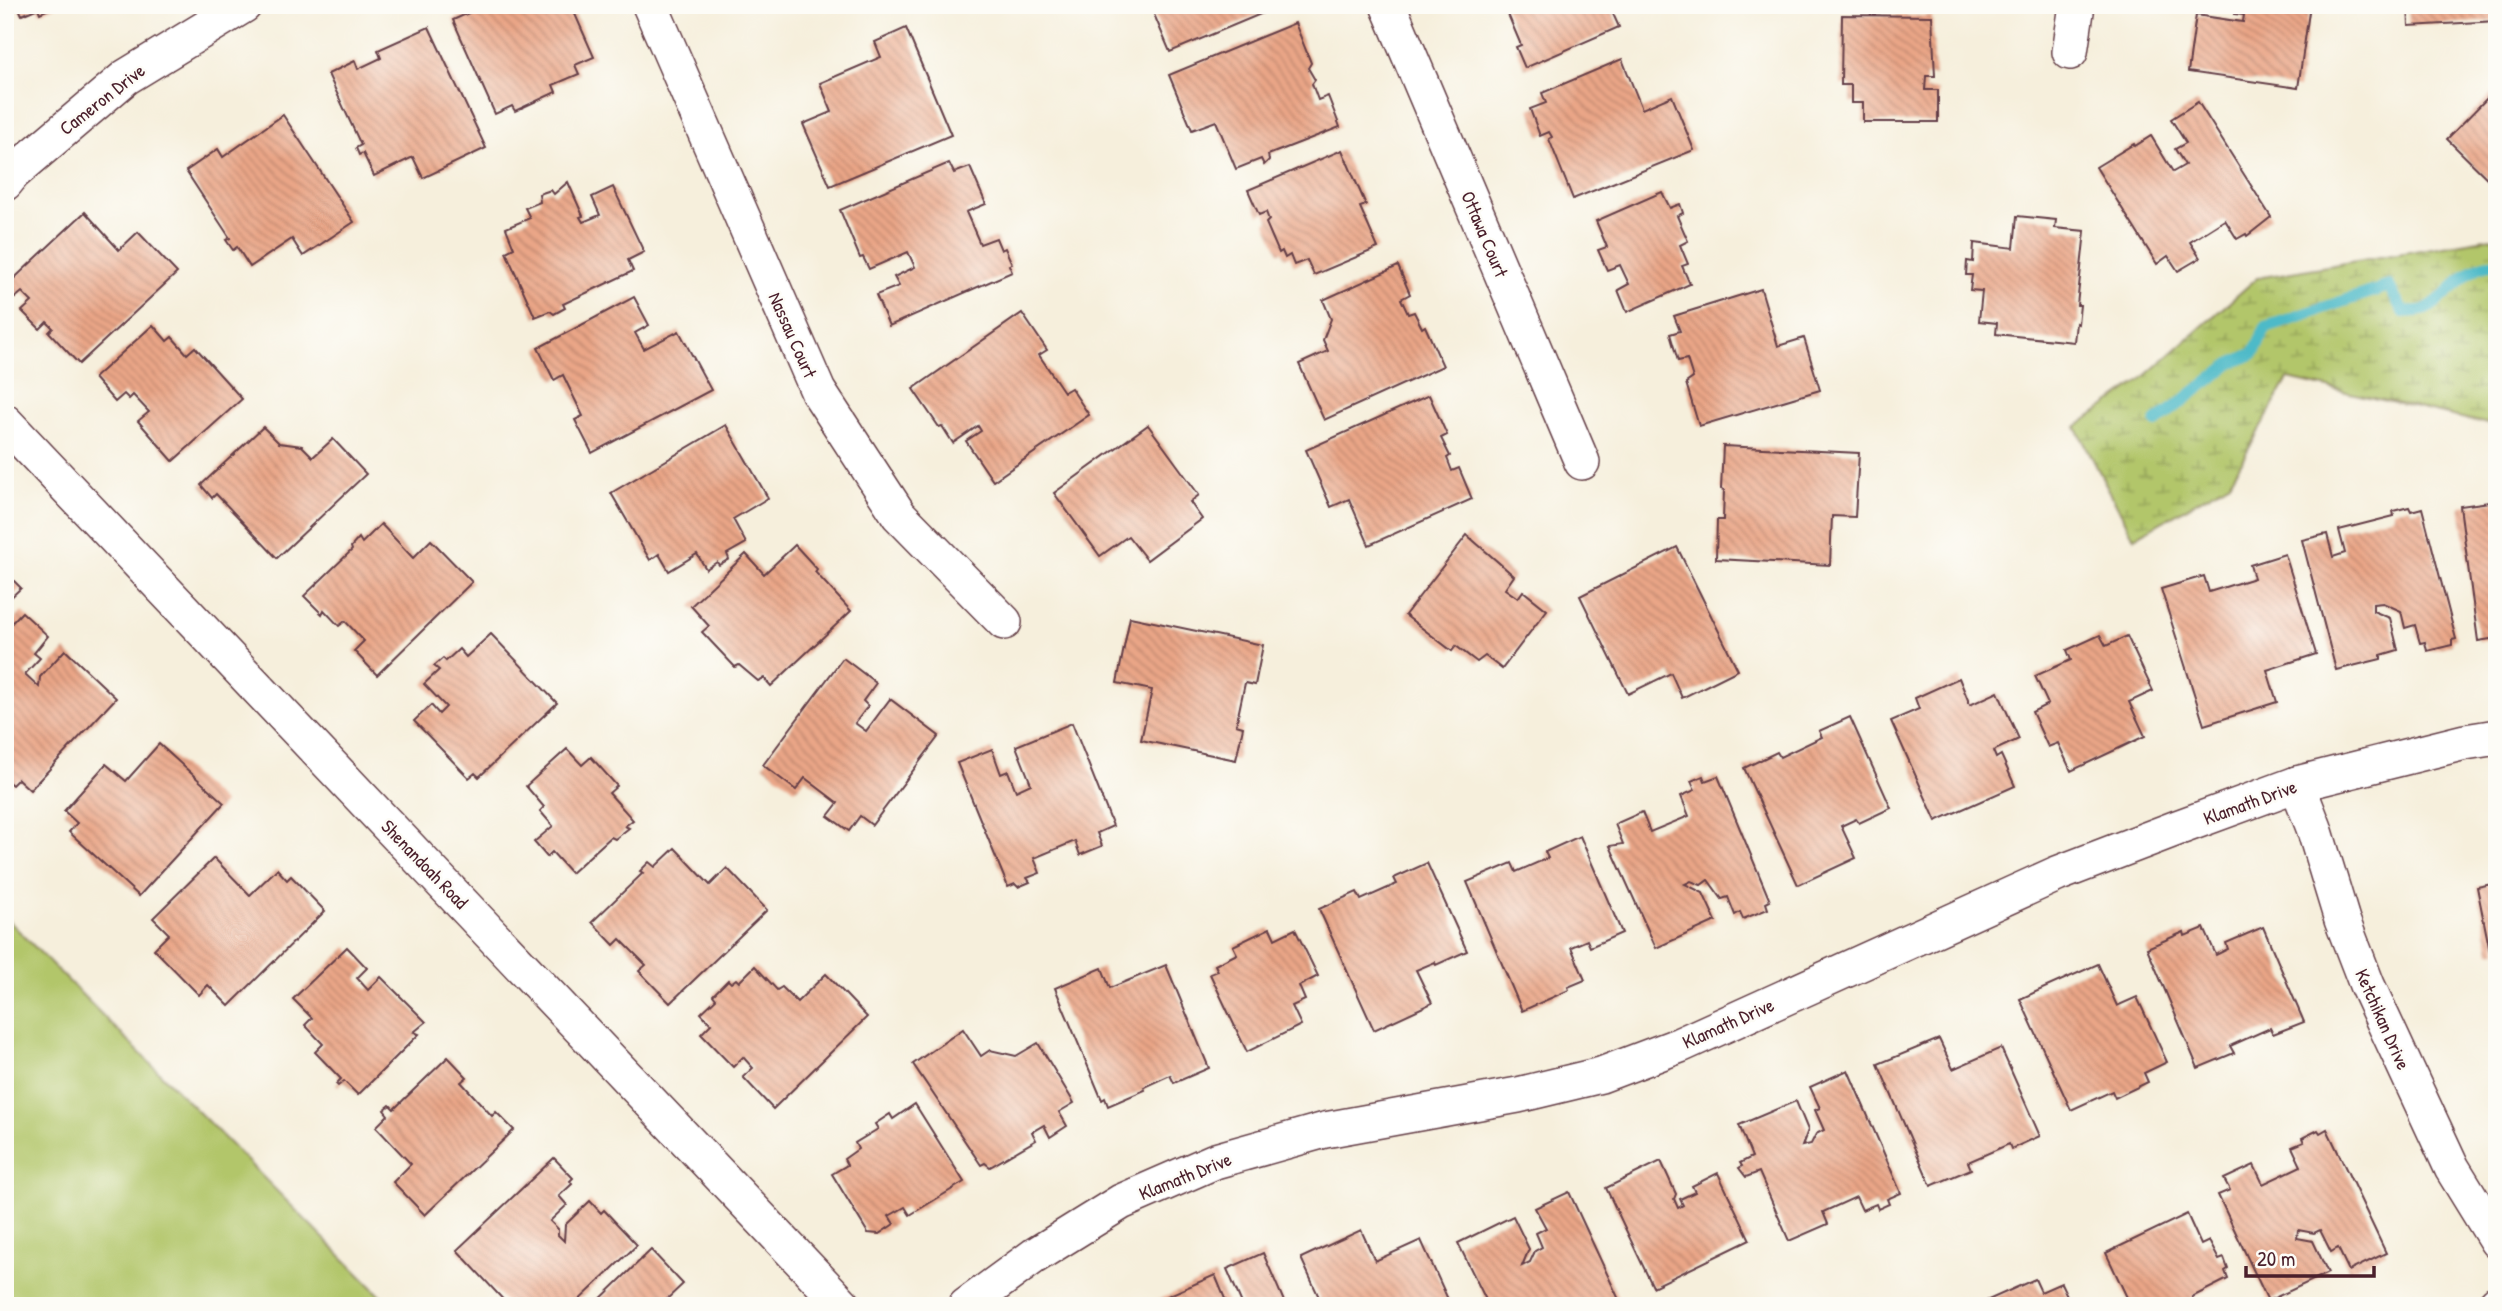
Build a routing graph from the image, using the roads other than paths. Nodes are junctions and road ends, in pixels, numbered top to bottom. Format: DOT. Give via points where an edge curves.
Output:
graph roads {
  1 [pos="244,5"];
  2 [pos="650,5"];
  3 [pos="1388,5"];
  4 [pos="2077,5"];
  5 [pos="2070,52"];
  6 [pos="5,183"];
  7 [pos="5,422"];
  8 [pos="1582,463"];
  9 [pos="1004,622"];
  10 [pos="2497,737"];
  11 [pos="2297,784"];
  12 [pos="2497,1241"];
  13 [pos="844,1306"];
  14 [pos="966,1306"];
  1 -- 6 [label="street, Cameron Drive" via="126,77"];
  2 -- 9 [label="street, Nassau Court" via="818,391 899,514"];
  3 -- 8 [label="street, Ottawa Court"];
  4 -- 5 [label="street"];
  7 -- 13 [label="street, Shenandoah Road"];
  10 -- 11 [label="street, Klamath Drive"];
  11 -- 12 [label="street, Ketchikan Drive" via="2367,985 2452,1168"];
  11 -- 14 [label="street, Klamath Drive" via="2057,874 1680,1045 1601,1075 1325,1130 1215,1161 1121,1202 1034,1256"];
}
